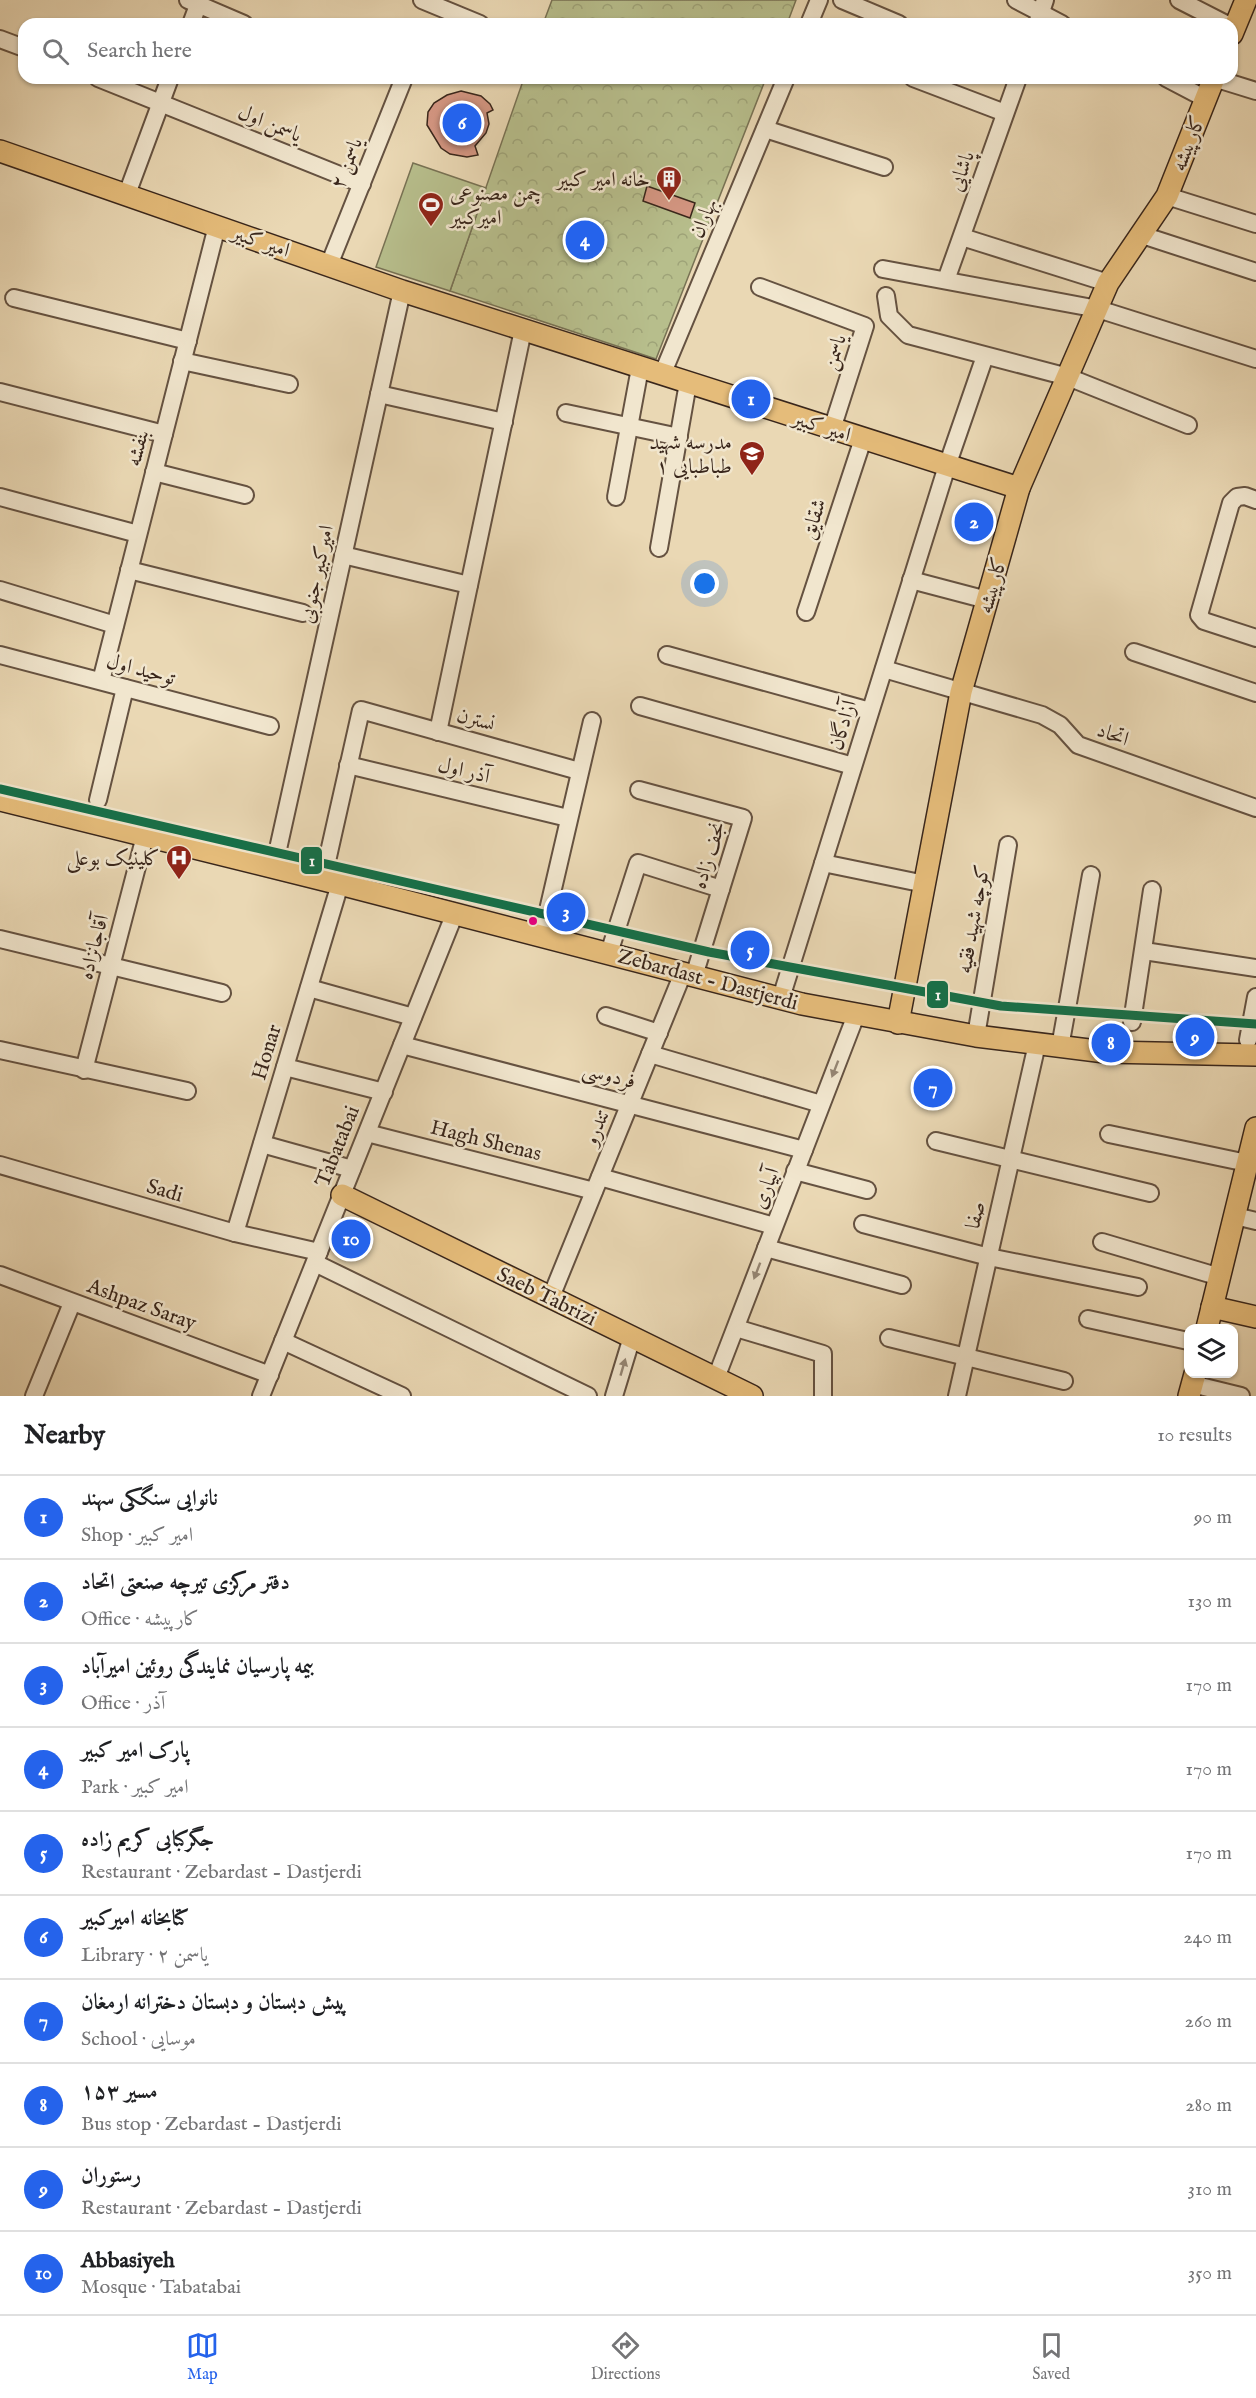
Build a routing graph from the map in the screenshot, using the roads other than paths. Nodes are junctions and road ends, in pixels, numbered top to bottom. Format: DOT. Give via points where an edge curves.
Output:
graph roads {
  1 [pos="422,0"];
  2 [pos="819,0"];
  3 [pos="842,0"];
  4 [pos="1016,0"];
  5 [pos="1179,0"];
  6 [pos="1246,0"];
  7 [pos="195,2"];
  8 [pos="1041,12"];
  9 [pos="192,18"];
  10 [pos="231,18"];
  11 [pos="466,18"];
  12 [pos="812,18"];
  13 [pos="885,18"];
  14 [pos="1212,18"];
  15 [pos="1236,18"];
  16 [pos="0,39"];
  17 [pos="18,46"];
  18 [pos="113,84"];
  19 [pos="169,84"];
  20 [pos="402,84"];
  21 [pos="784,84"];
  22 [pos="929,84"];
  23 [pos="1015,84"];
  24 [pos="1177,84"];
  25 [pos="1212,84"];
  26 [pos="1232,84"];
  27 [pos="1256,92"];
  28 [pos="1206,99"];
  29 [pos="161,103"];
  30 [pos="1005,113"];
  31 [pos="765,129"];
  32 [pos="0,151"];
  33 [pos="884,167"];
  34 [pos="362,184"];
  35 [pos="127,194"];
  36 [pos="1167,196"];
  37 [pos="1256,224"];
  38 [pos="217,226"];
  39 [pos="1142,235"];
  40 [pos="962,237"];
  41 [pos="329,265"];
  42 [pos="883,269"];
  43 [pos="1256,272"];
  44 [pos="946,280"];
  45 [pos="1108,283"];
  46 [pos="760,287"];
  47 [pos="402,291"];
  48 [pos="886,296"];
  49 [pos="14,298"];
  50 [pos="1098,309"];
  51 [pos="523,330"];
  52 [pos="188,341"];
  53 [pos="985,356"];
  54 [pos="1256,359"];
  55 [pos="183,361"];
  56 [pos="640,368"];
  57 [pos="662,375"];
  58 [pos="1068,377"];
  59 [pos="688,383"];
  60 [pos="289,384"];
  61 [pos="0,392"];
  62 [pos="379,394"];
  63 [pos="566,413"];
  64 [pos="504,422"];
  65 [pos="1188,425"];
  66 [pos="629,426"];
  67 [pos="832,429"];
  68 [pos="164,434"];
  69 [pos="679,437"];
  70 [pos="863,439"];
  71 [pos="947,466"];
  72 [pos="154,472"];
  73 [pos="1019,488"];
  74 [pos="245,495"];
  75 [pos="0,497"];
  76 [pos="616,497"];
  77 [pos="1256,500"];
  78 [pos="138,534"];
  79 [pos="659,548"];
  80 [pos="343,555"];
  81 [pos="129,570"];
  82 [pos="911,580"];
  83 [pos="469,585"];
  84 [pos="0,590"];
  85 [pos="987,600"];
  86 [pos="806,612"];
  87 [pos="303,613"];
  88 [pos="116,625"];
  89 [pos="1256,638"];
  90 [pos="1134,652"];
  91 [pos="0,655"];
  92 [pos="667,655"];
  93 [pos="884,669"];
  94 [pos="101,681"];
  95 [pos="125,688"];
  96 [pos="961,692"];
  97 [pos="1256,693"];
  98 [pos="640,706"];
  99 [pos="361,710"];
  100 [pos="870,711"];
  101 [pos="592,721"];
  102 [pos="270,726"];
  103 [pos="438,732"];
  104 [pos="348,765"];
  105 [pos="853,766"];
  106 [pos="579,771"];
  107 [pos="639,790"];
  108 [pos="98,800"];
  109 [pos="0,801"];
  110 [pos="1256,808"];
  111 [pos="568,818"];
  112 [pos="145,836"];
  113 [pos="1008,845"];
  114 [pos="823,863"];
  115 [pos="274,867"];
  116 [pos="1091,875"];
  117 [pos="331,881"];
  118 [pos="925,884"];
  119 [pos="721,889"];
  120 [pos="1152,890"];
  121 [pos="455,913"];
  122 [pos="542,936"];
  123 [pos="0,939"];
  124 [pos="1144,951"];
  125 [pos="609,954"];
  126 [pos="111,965"];
  127 [pos="1256,968"];
  128 [pos="688,974"];
  129 [pos="309,988"];
  130 [pos="222,993"];
  131 [pos="1256,997"];
  132 [pos="781,998"];
  133 [pos="856,1015"];
  134 [pos="606,1016"];
  135 [pos="413,1017"];
  136 [pos="1132,1022"];
  137 [pos="898,1023"];
  138 [pos="659,1033"];
  139 [pos="976,1036"];
  140 [pos="1037,1044"];
  141 [pos="402,1045"];
  142 [pos="1060,1047"];
  143 [pos="1250,1049"];
  144 [pos="0,1050"];
  145 [pos="650,1054"];
  146 [pos="285,1067"];
  147 [pos="84,1070"];
  148 [pos="187,1091"];
  149 [pos="384,1092"];
  150 [pos="630,1103"];
  151 [pos="821,1104"];
  152 [pos="1256,1128"];
  153 [pos="367,1133"];
  154 [pos="1109,1134"];
  155 [pos="936,1141"];
  156 [pos="262,1143"];
  157 [pos="804,1150"];
  158 [pos="1011,1159"];
  159 [pos="1247,1163"];
  160 [pos="0,1165"];
  161 [pos="352,1169"];
  162 [pos="795,1171"];
  163 [pos="597,1184"];
  164 [pos="867,1190"];
  165 [pos="1150,1193"];
  166 [pos="342,1195"];
  167 [pos="1235,1216"];
  168 [pos="1256,1221"];
  169 [pos="863,1224"];
  170 [pos="774,1226"];
  171 [pos="236,1233"];
  172 [pos="1102,1242"];
  173 [pos="766,1248"];
  174 [pos="317,1257"];
  175 [pos="988,1257"];
  176 [pos="0,1275"];
  177 [pos="1220,1276"];
  178 [pos="902,1284"];
  179 [pos="1138,1287"];
  180 [pos="550,1297"];
  181 [pos="72,1303"];
  182 [pos="1212,1307"];
  183 [pos="1256,1317"];
  184 [pos="1088,1319"];
  185 [pos="1208,1324"];
  186 [pos="736,1328"];
  187 [pos="632,1337"];
  188 [pos="889,1338"];
  189 [pos="1184,1340"];
  190 [pos="284,1341"];
  191 [pos="966,1356"];
  192 [pos="270,1375"];
  193 [pos="716,1378"];
  194 [pos="1064,1381"];
  195 [pos="1192,1385"];
  196 [pos="34,1396"];
  197 [pos="261,1396"];
  198 [pos="402,1396"];
  199 [pos="588,1396"];
  200 [pos="614,1396"];
  201 [pos="752,1396"];
  202 [pos="823,1396"];
  203 [pos="957,1396"];
  204 [pos="1241,1396"];
  1 -- 11 [label="street"];
  2 -- 12 [label="street"];
  3 -- 13 [label="street"];
  4 -- 8 [label="street"];
  5 -- 14 [label="street"];
  6 -- 15 [label="main road"];
  7 -- 9 [label="street"];
  7 -- 10 [label="street"];
  16 -- 17 [label="street"];
  18 -- 29 [label="street, یاسمن اول"];
  19 -- 29 [label="street"];
  20 -- 34 [label="street, یاسمن ۲"];
  21 -- 31 [label="street, بهاران"];
  22 -- 30 [label="street"];
  23 -- 30 [label="street, پاشایی"];
  24 -- 28 [label="street"];
  25 -- 28 [label="main road, کارپیشه"];
  26 -- 27 [label="street"];
  28 -- 36 [label="main road, کارپیشه"];
  29 -- 34 [label="street, یاسمن اول"];
  29 -- 35 [label="street"];
  30 -- 40 [label="street, پاشایی"];
  31 -- 33 [label="street"];
  31 -- 57 [label="street, بهاران"];
  32 -- 35 [label="main road, امیر کبیر"];
  34 -- 41 [label="street, یاسمن ۲"];
  35 -- 38 [label="main road, امیر کبیر"];
  36 -- 37 [label="street"];
  36 -- 39 [label="main road, کارپیشه"];
  38 -- 41 [label="main road, امیر کبیر"];
  38 -- 52 [label="street, بنفشه"];
  39 -- 43 [label="street"];
  39 -- 45 [label="main road, کارپیشه"];
  40 -- 44 [label="street, پاشایی"];
  40 -- 45 [label="street"];
  41 -- 47 [label="main road, امیر کبیر"];
  42 -- 44 [label="street"];
  44 -- 50 [label="street"];
  45 -- 50 [label="main road, کارپیشه"];
  46 -- 67 [label="street, یاسمن" via="865,326"];
  47 -- 51 [label="main road, امیر کبیر"];
  47 -- 62 [label="street, امیرکبیر جنوبی"];
  48 -- 53 [label="street" via="889,316 908,335"];
  49 -- 52 [label="street"];
  50 -- 54 [label="street"];
  50 -- 58 [label="main road, کارپیشه"];
  51 -- 56 [label="main road, امیر کبیر"];
  51 -- 64 [label="street"];
  52 -- 55 [label="street, بنفشه"];
  53 -- 58 [label="street"];
  53 -- 71 [label="street, آزادگان"];
  55 -- 60 [label="street"];
  55 -- 68 [label="street, بنفشه"];
  56 -- 57 [label="main road, امیر کبیر"];
  56 -- 66 [label="street"];
  57 -- 59 [label="main road, امیر کبیر"];
  58 -- 65 [label="street"];
  58 -- 73 [label="main road, کارپیشه"];
  59 -- 67 [label="main road, امیر کبیر"];
  59 -- 69 [label="street"];
  61 -- 68 [label="street"];
  62 -- 64 [label="street"];
  62 -- 80 [label="street, امیرکبیر جنوبی"];
  63 -- 66 [label="street"];
  64 -- 83 [label="street"];
  66 -- 69 [label="street"];
  66 -- 76 [label="street"];
  67 -- 70 [label="main road, امیر کبیر"];
  68 -- 72 [label="street, بنفشه"];
  69 -- 79 [label="street"];
  70 -- 71 [label="main road, امیر کبیر"];
  70 -- 86 [label="street, شقایق"];
  71 -- 73 [label="main road, امیر کبیر"];
  71 -- 82 [label="street, آزادگان"];
  72 -- 74 [label="street"];
  72 -- 78 [label="street, بنفشه"];
  73 -- 85 [label="main road, کارپیشه"];
  75 -- 78 [label="street"];
  77 -- 89 [label="street" via="1245,496 1231,503 1199,609 1204,621"];
  78 -- 81 [label="street, بنفشه"];
  80 -- 83 [label="street"];
  80 -- 115 [label="street, امیرکبیر جنوبی"];
  81 -- 87 [label="street"];
  81 -- 88 [label="street, بنفشه"];
  82 -- 85 [label="street"];
  82 -- 93 [label="street, آزادگان"];
  83 -- 103 [label="street"];
  84 -- 88 [label="street"];
  85 -- 96 [label="main road, کارپیشه"];
  88 -- 94 [label="street, بنفشه"];
  90 -- 97 [label="street"];
  91 -- 94 [label="street, توحید اول"];
  92 -- 100 [label="street"];
  93 -- 96 [label="street, اتحاد"];
  93 -- 100 [label="street, آزادگان"];
  94 -- 95 [label="street, توحید اول"];
  95 -- 102 [label="street, توحید اول"];
  95 -- 108 [label="street"];
  96 -- 110 [label="street, اتحاد" via="1042,715 1060,725 1078,745"];
  96 -- 118 [label="main road, کارپیشه"];
  98 -- 105 [label="street"];
  99 -- 103 [label="street, نسترن"];
  99 -- 104 [label="street, Honar"];
  100 -- 105 [label="street, آزادگان"];
  101 -- 106 [label="street"];
  103 -- 106 [label="street, نسترن"];
  104 -- 111 [label="street, آذر اول"];
  104 -- 117 [label="street, Honar"];
  105 -- 114 [label="street, آزادگان"];
  106 -- 111 [label="street"];
  107 -- 119 [label="street, نجف زاده" via="743,818"];
  109 -- 112 [label="main road, Zebardast - Dastjerdi"];
  111 -- 122 [label="street"];
  112 -- 115 [label="main road, Zebardast - Dastjerdi"];
  112 -- 126 [label="street, آقاجانزاده"];
  113 -- 139 [label="street, کوچه شهید فقیه"];
  114 -- 118 [label="street"];
  114 -- 132 [label="street, آزادگان"];
  115 -- 117 [label="main road, Zebardast - Dastjerdi"];
  116 -- 142 [label="street"];
  117 -- 121 [label="main road, Zebardast - Dastjerdi"];
  117 -- 129 [label="street, Honar"];
  118 -- 137 [label="main road, کارپیشه"];
  119 -- 125 [label="street" via="638,863"];
  119 -- 128 [label="street, نجف زاده"];
  120 -- 124 [label="street"];
  121 -- 122 [label="main road, Zebardast - Dastjerdi"];
  121 -- 135 [label="street, Tabatabai"];
  122 -- 125 [label="main road, Zebardast - Dastjerdi"];
  123 -- 126 [label="street"];
  124 -- 127 [label="street"];
  124 -- 136 [label="street"];
  125 -- 128 [label="main road, Zebardast - Dastjerdi"];
  126 -- 130 [label="street"];
  126 -- 147 [label="street, آقاجانزاده"];
  128 -- 132 [label="main road, Zebardast - Dastjerdi"];
  128 -- 138 [label="street, تندرو"];
  129 -- 135 [label="street"];
  129 -- 146 [label="street, Honar"];
  131 -- 143 [label="street"];
  132 -- 133 [label="main road, Zebardast - Dastjerdi"];
  133 -- 137 [label="main road, Zebardast - Dastjerdi"];
  133 -- 151 [label="street, آبیاری, one-way"];
  134 -- 138 [label="street"];
  135 -- 141 [label="street, Tabatabai"];
  137 -- 139 [label="main road, Zebardast - Dastjerdi"];
  138 -- 145 [label="street, تندرو"];
  139 -- 140 [label="main road, Zebardast - Dastjerdi"];
  140 -- 142 [label="main road, Zebardast - Dastjerdi"];
  140 -- 158 [label="street, صفا"];
  141 -- 149 [label="street, Tabatabai"];
  141 -- 150 [label="street, فردوسی"];
  142 -- 143 [label="main road, Zebardast - Dastjerdi" via="1105,1052"];
  144 -- 147 [label="street"];
  145 -- 150 [label="street, تندرو"];
  145 -- 151 [label="street"];
  146 -- 149 [label="street"];
  146 -- 156 [label="street, Honar"];
  147 -- 148 [label="street"];
  149 -- 153 [label="street, Tabatabai"];
  150 -- 157 [label="street, فردوسی"];
  150 -- 163 [label="street, تندرو"];
  151 -- 157 [label="street, آبیاری"];
  152 -- 159 [label="main road"];
  153 -- 161 [label="street, Tabatabai"];
  153 -- 163 [label="street, Hagh Shenas"];
  154 -- 159 [label="street"];
  155 -- 158 [label="street"];
  156 -- 161 [label="street"];
  156 -- 171 [label="street, Honar"];
  157 -- 162 [label="street, آبیاری"];
  158 -- 165 [label="street"];
  158 -- 175 [label="street, صفا"];
  159 -- 167 [label="main road"];
  160 -- 171 [label="street, Sadi"];
  161 -- 166 [label="street, Tabatabai"];
  162 -- 164 [label="street"];
  162 -- 170 [label="street, آبیاری"];
  163 -- 170 [label="street, Hagh Shenas"];
  163 -- 180 [label="street, تندرو"];
  166 -- 174 [label="street, Tabatabai"];
  166 -- 180 [label="main road, Saeb Tabrizi"];
  167 -- 168 [label="street"];
  167 -- 177 [label="main road"];
  169 -- 175 [label="street"];
  170 -- 173 [label="street, آبیاری"];
  171 -- 174 [label="street, Sadi"];
  172 -- 177 [label="street"];
  173 -- 178 [label="street"];
  173 -- 186 [label="street, آبیاری, one-way"];
  174 -- 190 [label="street, Tabatabai"];
  174 -- 199 [label="street, Sadi"];
  175 -- 179 [label="street"];
  175 -- 191 [label="street, صفا"];
  176 -- 181 [label="street, Ashpaz Saray"];
  177 -- 182 [label="main road"];
  180 -- 187 [label="main road, Saeb Tabrizi"];
  181 -- 192 [label="street, Ashpaz Saray"];
  181 -- 196 [label="street"];
  182 -- 183 [label="main road"];
  182 -- 185 [label="main road"];
  184 -- 189 [label="street"];
  186 -- 193 [label="street, آبیاری"];
  186 -- 202 [label="street" via="823,1354"];
  187 -- 193 [label="main road, Saeb Tabrizi"];
  200 -- 187 [label="street, one-way"];
  188 -- 191 [label="street"];
  190 -- 192 [label="street, Tabatabai"];
  190 -- 198 [label="street"];
  191 -- 194 [label="street"];
  191 -- 203 [label="street, صفا"];
  192 -- 197 [label="street, Tabatabai"];
  193 -- 201 [label="main road, Saeb Tabrizi"];
  195 -- 204 [label="street"];
}
